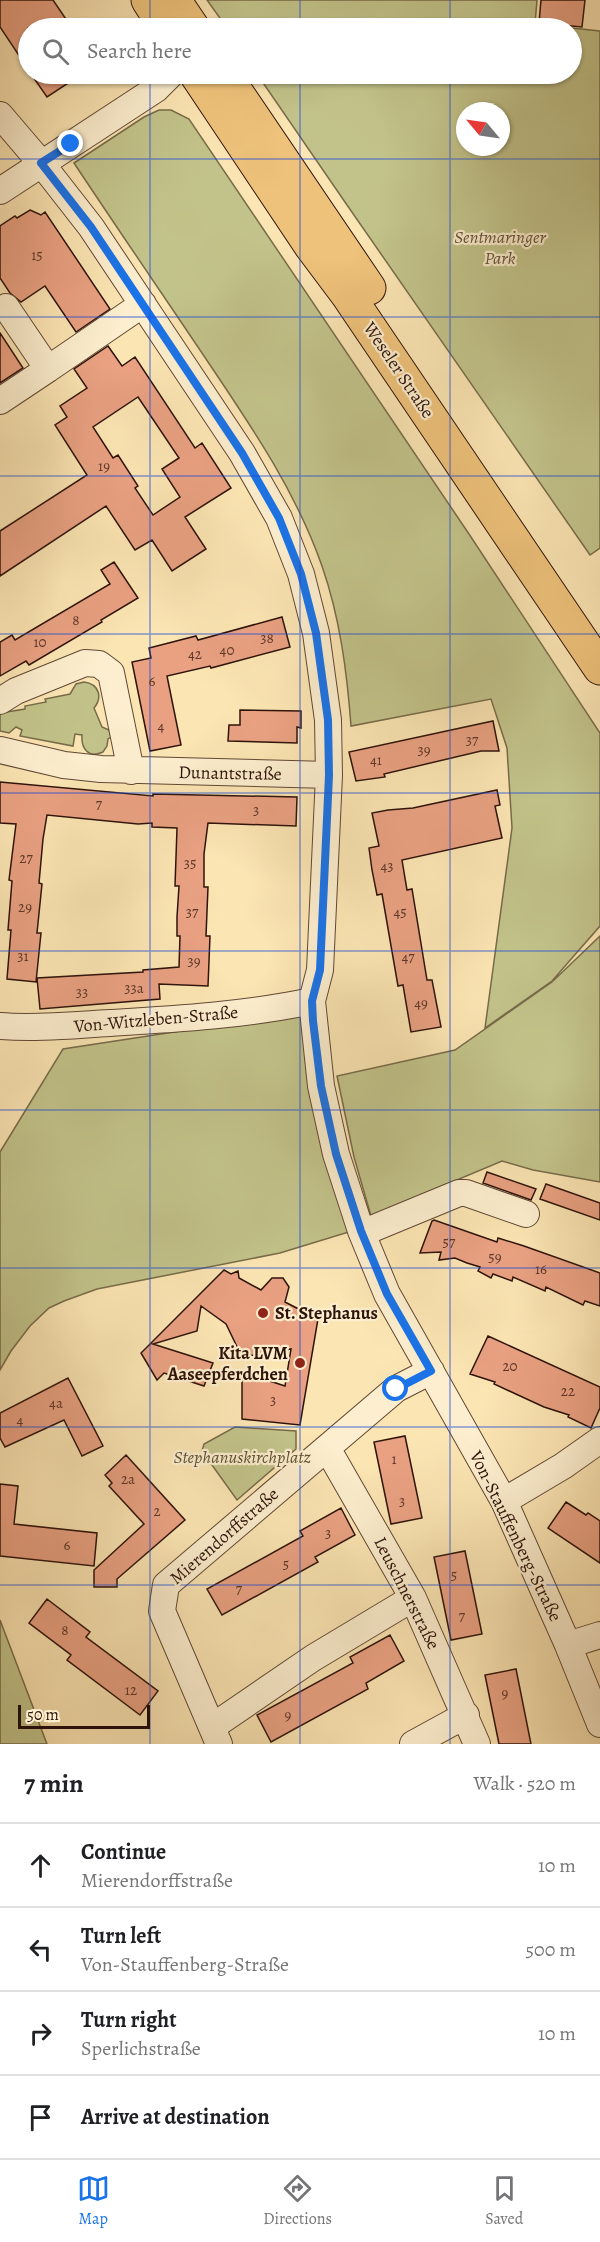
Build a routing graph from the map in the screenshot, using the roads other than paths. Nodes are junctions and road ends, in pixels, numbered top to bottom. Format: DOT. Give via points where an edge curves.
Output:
graph roads {
  1 [pos="148,0"];
  2 [pos="174,0"];
  3 [pos="160,18"];
  4 [pos="186,18"];
  5 [pos="161,84"];
  6 [pos="203,84"];
  7 [pos="231,84"];
  8 [pos="0,115"];
  9 [pos="41,163"];
  10 [pos="0,191"];
  11 [pos="143,304"];
  12 [pos="6,307"];
  13 [pos="48,369"];
  14 [pos="0,401"];
  15 [pos="600,626"];
  16 [pos="600,668"];
  17 [pos="0,701"];
  18 [pos="0,750"];
  19 [pos="131,771"];
  20 [pos="329,775"];
  21 [pos="312,1001"];
  22 [pos="0,1026"];
  23 [pos="526,1214"];
  24 [pos="362,1233"];
  25 [pos="431,1371"];
  26 [pos="600,1440"];
  27 [pos="327,1448"];
  28 [pos="504,1501"];
  29 [pos="413,1598"];
  30 [pos="600,1635"];
  31 [pos="568,1645"];
  32 [pos="465,1715"];
  33 [pos="600,1724"];
  34 [pos="216,1736"];
  35 [pos="413,1744"];
  36 [pos="477,1744"];
  1 -- 3 [label="main road"];
  2 -- 4 [label="main road"];
  5 -- 9 [label="street"];
  6 -- 16 [label="main road, Weseler Straße"];
  7 -- 15 [label="main road, Weseler Straße" via="552,562"];
  8 -- 9 [label="street, Von-Stauffenberg-Straße"];
  9 -- 10 [label="street"];
  9 -- 11 [label="street, Von-Stauffenberg-Straße"];
  11 -- 13 [label="street"];
  11 -- 20 [label="street, Von-Stauffenberg-Straße" via="242,453 283,527 301,574 316,633 328,720"];
  12 -- 13 [label="street"];
  13 -- 14 [label="street"];
  17 -- 19 [label="street" via="86,663 99,664 111,673"];
  18 -- 19 [label="street, Dunantstraße" via="64,765"];
  19 -- 20 [label="street, Dunantstraße"];
  20 -- 21 [label="street, Von-Stauffenberg-Straße" via="320,970"];
  21 -- 22 [label="street, Von-Witzleben-Straße" via="281,1008 142,1021"];
  21 -- 24 [label="street, Von-Stauffenberg-Straße" via="328,1120"];
  23 -- 24 [label="street" via="459,1193"];
  24 -- 25 [label="street, Von-Stauffenberg-Straße" via="387,1294"];
  25 -- 27 [label="street, Mierendorffstraße" via="396,1389"];
  25 -- 28 [label="street, Von-Stauffenberg-Straße"];
  26 -- 28 [label="street"];
  27 -- 29 [label="street, Leuschnerstraße"];
  27 -- 34 [label="street, Mierendorffstraße" via="166,1584 162,1611"];
  28 -- 31 [label="street, Von-Stauffenberg-Straße"];
  29 -- 32 [label="street, Leuschnerstraße"];
  29 -- 34 [label="street, Mierendorffstraße" via="313,1658"];
  30 -- 31 [label="street"];
  31 -- 33 [label="street, Von-Stauffenberg-Straße"];
  32 -- 35 [label="street"];
  32 -- 36 [label="street, Leuschnerstraße"];
}
